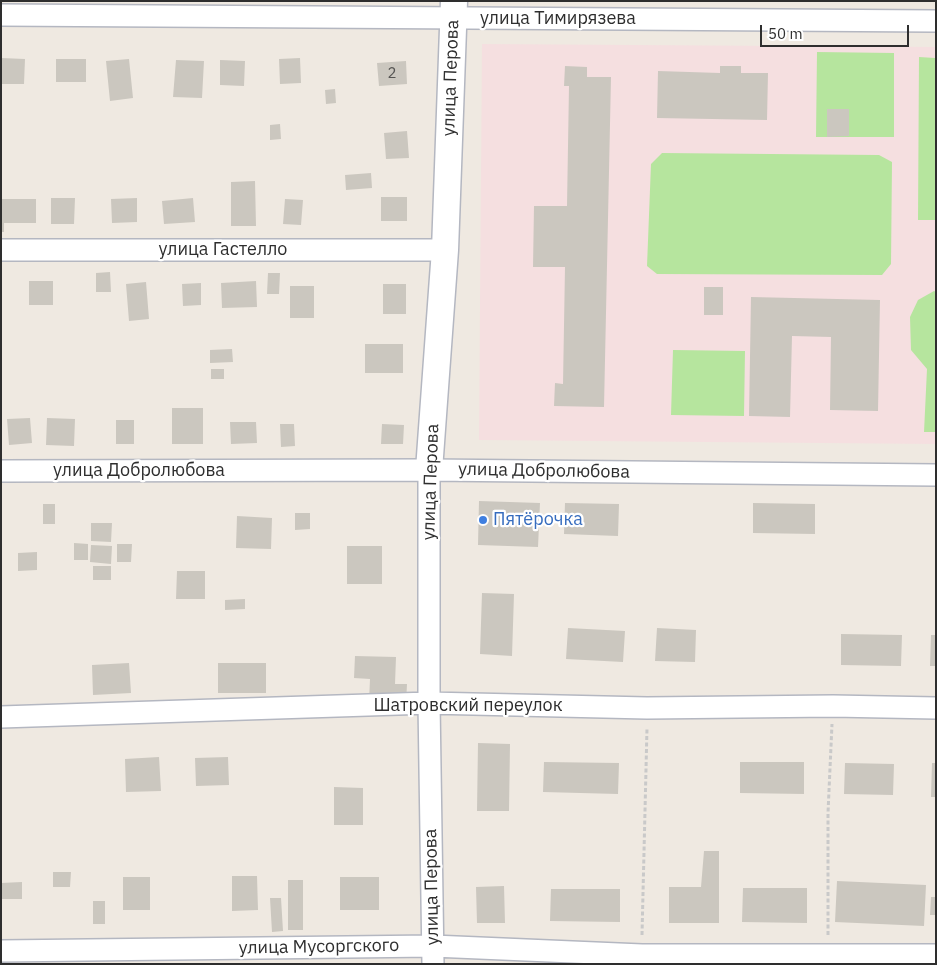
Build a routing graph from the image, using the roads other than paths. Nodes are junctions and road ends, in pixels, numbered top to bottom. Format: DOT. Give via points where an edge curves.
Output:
graph roads {
  1 [pos="454,10"];
  2 [pos="1,15"];
  3 [pos="936,21"];
  4 [pos="1,250"];
  5 [pos="445,250"];
  6 [pos="429,470"];
  7 [pos="1,471"];
  8 [pos="936,475"];
  9 [pos="429,703"];
  10 [pos="936,708"];
  11 [pos="1,717"];
  12 [pos="1,951"];
  13 [pos="433,955"];
  14 [pos="936,955"];
  1 -- 2 [label="street, улица Тимирязева"];
  1 -- 3 [label="street, улица Тимирязева"];
  1 -- 5 [label="street, улица Перова"];
  4 -- 5 [label="street, улица Гастелло"];
  5 -- 6 [label="street, улица Перова"];
  6 -- 7 [label="street, улица Добролюбова"];
  6 -- 8 [label="street, улица Добролюбова"];
  6 -- 9 [label="street, улица Перова"];
  9 -- 10 [label="street, Шатровский переулок" via="647,708"];
  9 -- 11 [label="street, Шатровский переулок"];
  9 -- 13 [label="street, улица Перова"];
  12 -- 13 [label="street, улица Мусоргского"];
  13 -- 14 [label="street, улица Мусоргского"];
}
